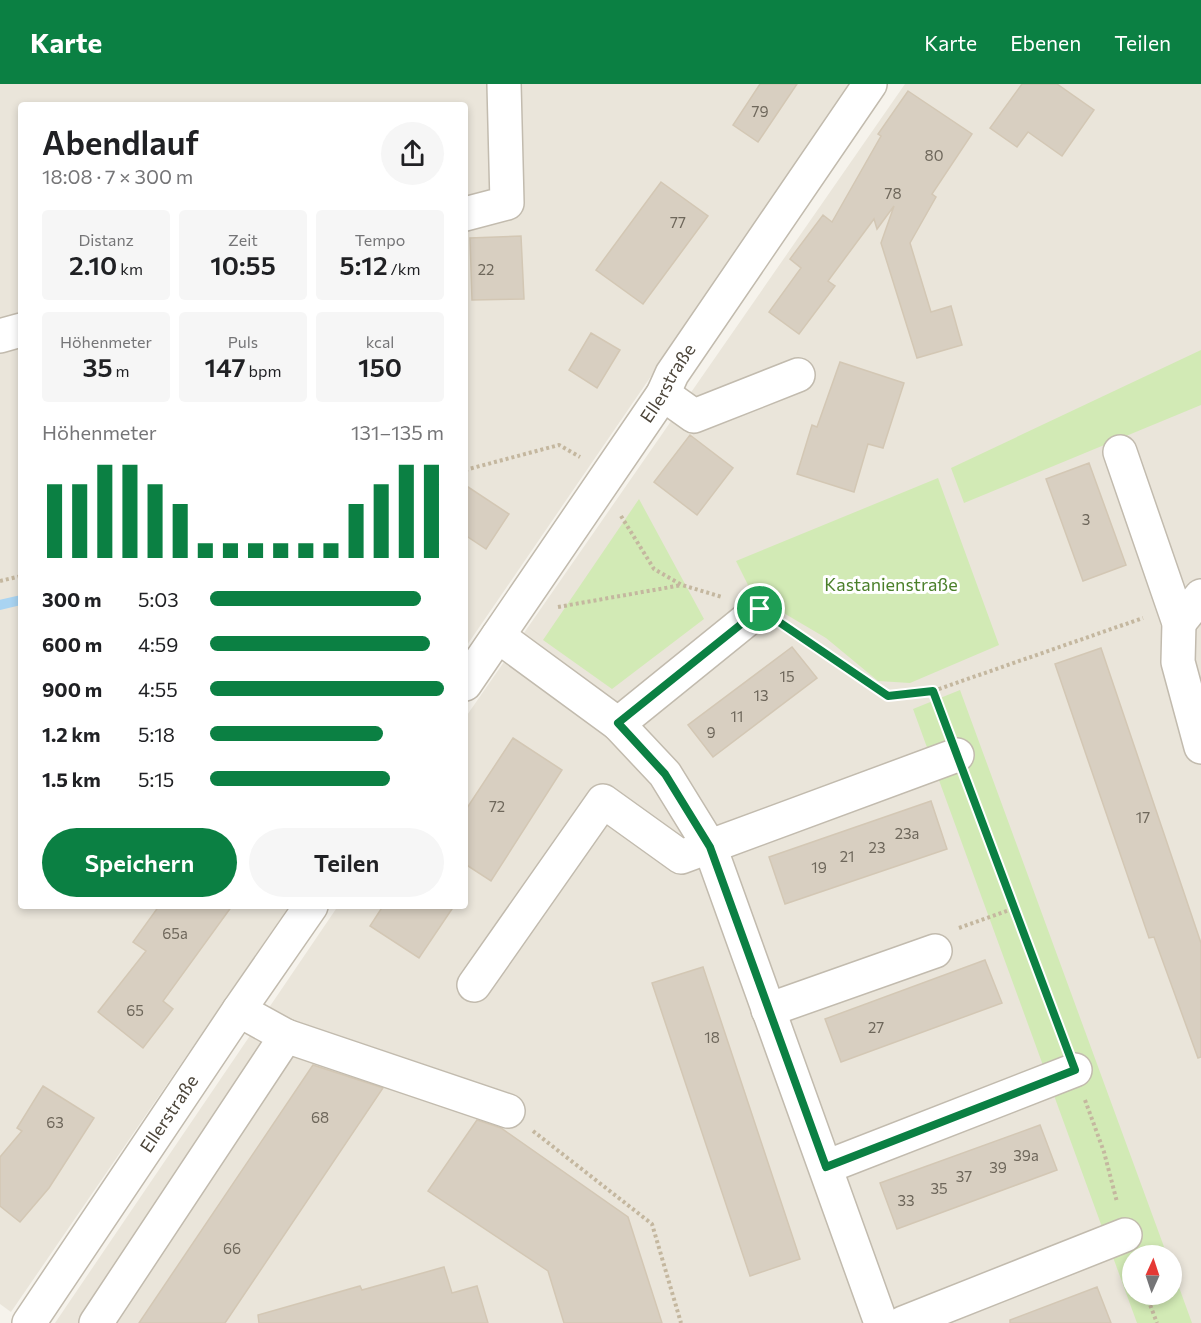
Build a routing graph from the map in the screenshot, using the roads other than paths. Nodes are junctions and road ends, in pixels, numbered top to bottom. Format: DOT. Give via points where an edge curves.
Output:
graph roads {
  1 [pos="504,84"];
  2 [pos="870,84"];
  3 [pos="468,213"];
  4 [pos="18,331"];
  5 [pos="0,336"];
  6 [pos="798,375"];
  7 [pos="663,394"];
  8 [pos="1120,452"];
  9 [pos="1201,596"];
  10 [pos="760,609"];
  11 [pos="1179,623"];
  12 [pos="498,636"];
  13 [pos="468,680"];
  14 [pos="618,723"];
  15 [pos="1201,747"];
  16 [pos="957,755"];
  17 [pos="710,847"];
  18 [pos="309,909"];
  19 [pos="935,951"];
  20 [pos="474,985"];
  21 [pos="239,1010"];
  22 [pos="768,1010"];
  23 [pos="286,1036"];
  24 [pos="1075,1070"];
  25 [pos="507,1112"];
  26 [pos="826,1167"];
  27 [pos="1125,1235"];
  28 [pos="30,1323"];
  29 [pos="96,1323"];
  30 [pos="881,1323"];
  31 [pos="903,1323"];
  1 -- 3 [label="street" via="507,203"];
  2 -- 7 [label="street, Ellerstraße" via="672,374"];
  4 -- 5 [label="street"];
  6 -- 7 [label="street" via="694,416"];
  7 -- 12 [label="street, Ellerstraße"];
  8 -- 11 [label="street"];
  9 -- 11 [label="street"];
  10 -- 14 [label="street"];
  11 -- 15 [label="street" via="1178,662"];
  12 -- 13 [label="street, Ellerstraße"];
  12 -- 14 [label="street"];
  14 -- 17 [label="street" via="665,774"];
  16 -- 17 [label="street"];
  17 -- 20 [label="street" via="681,857 603,801"];
  17 -- 22 [label="street"];
  18 -- 21 [label="street, Ellerstraße"];
  19 -- 22 [label="street"];
  21 -- 23 [label="street"];
  21 -- 28 [label="street, Ellerstraße"];
  22 -- 26 [label="street"];
  23 -- 25 [label="street"];
  23 -- 29 [label="street"];
  24 -- 26 [label="street"];
  26 -- 30 [label="street"];
  27 -- 31 [label="street"];
}
